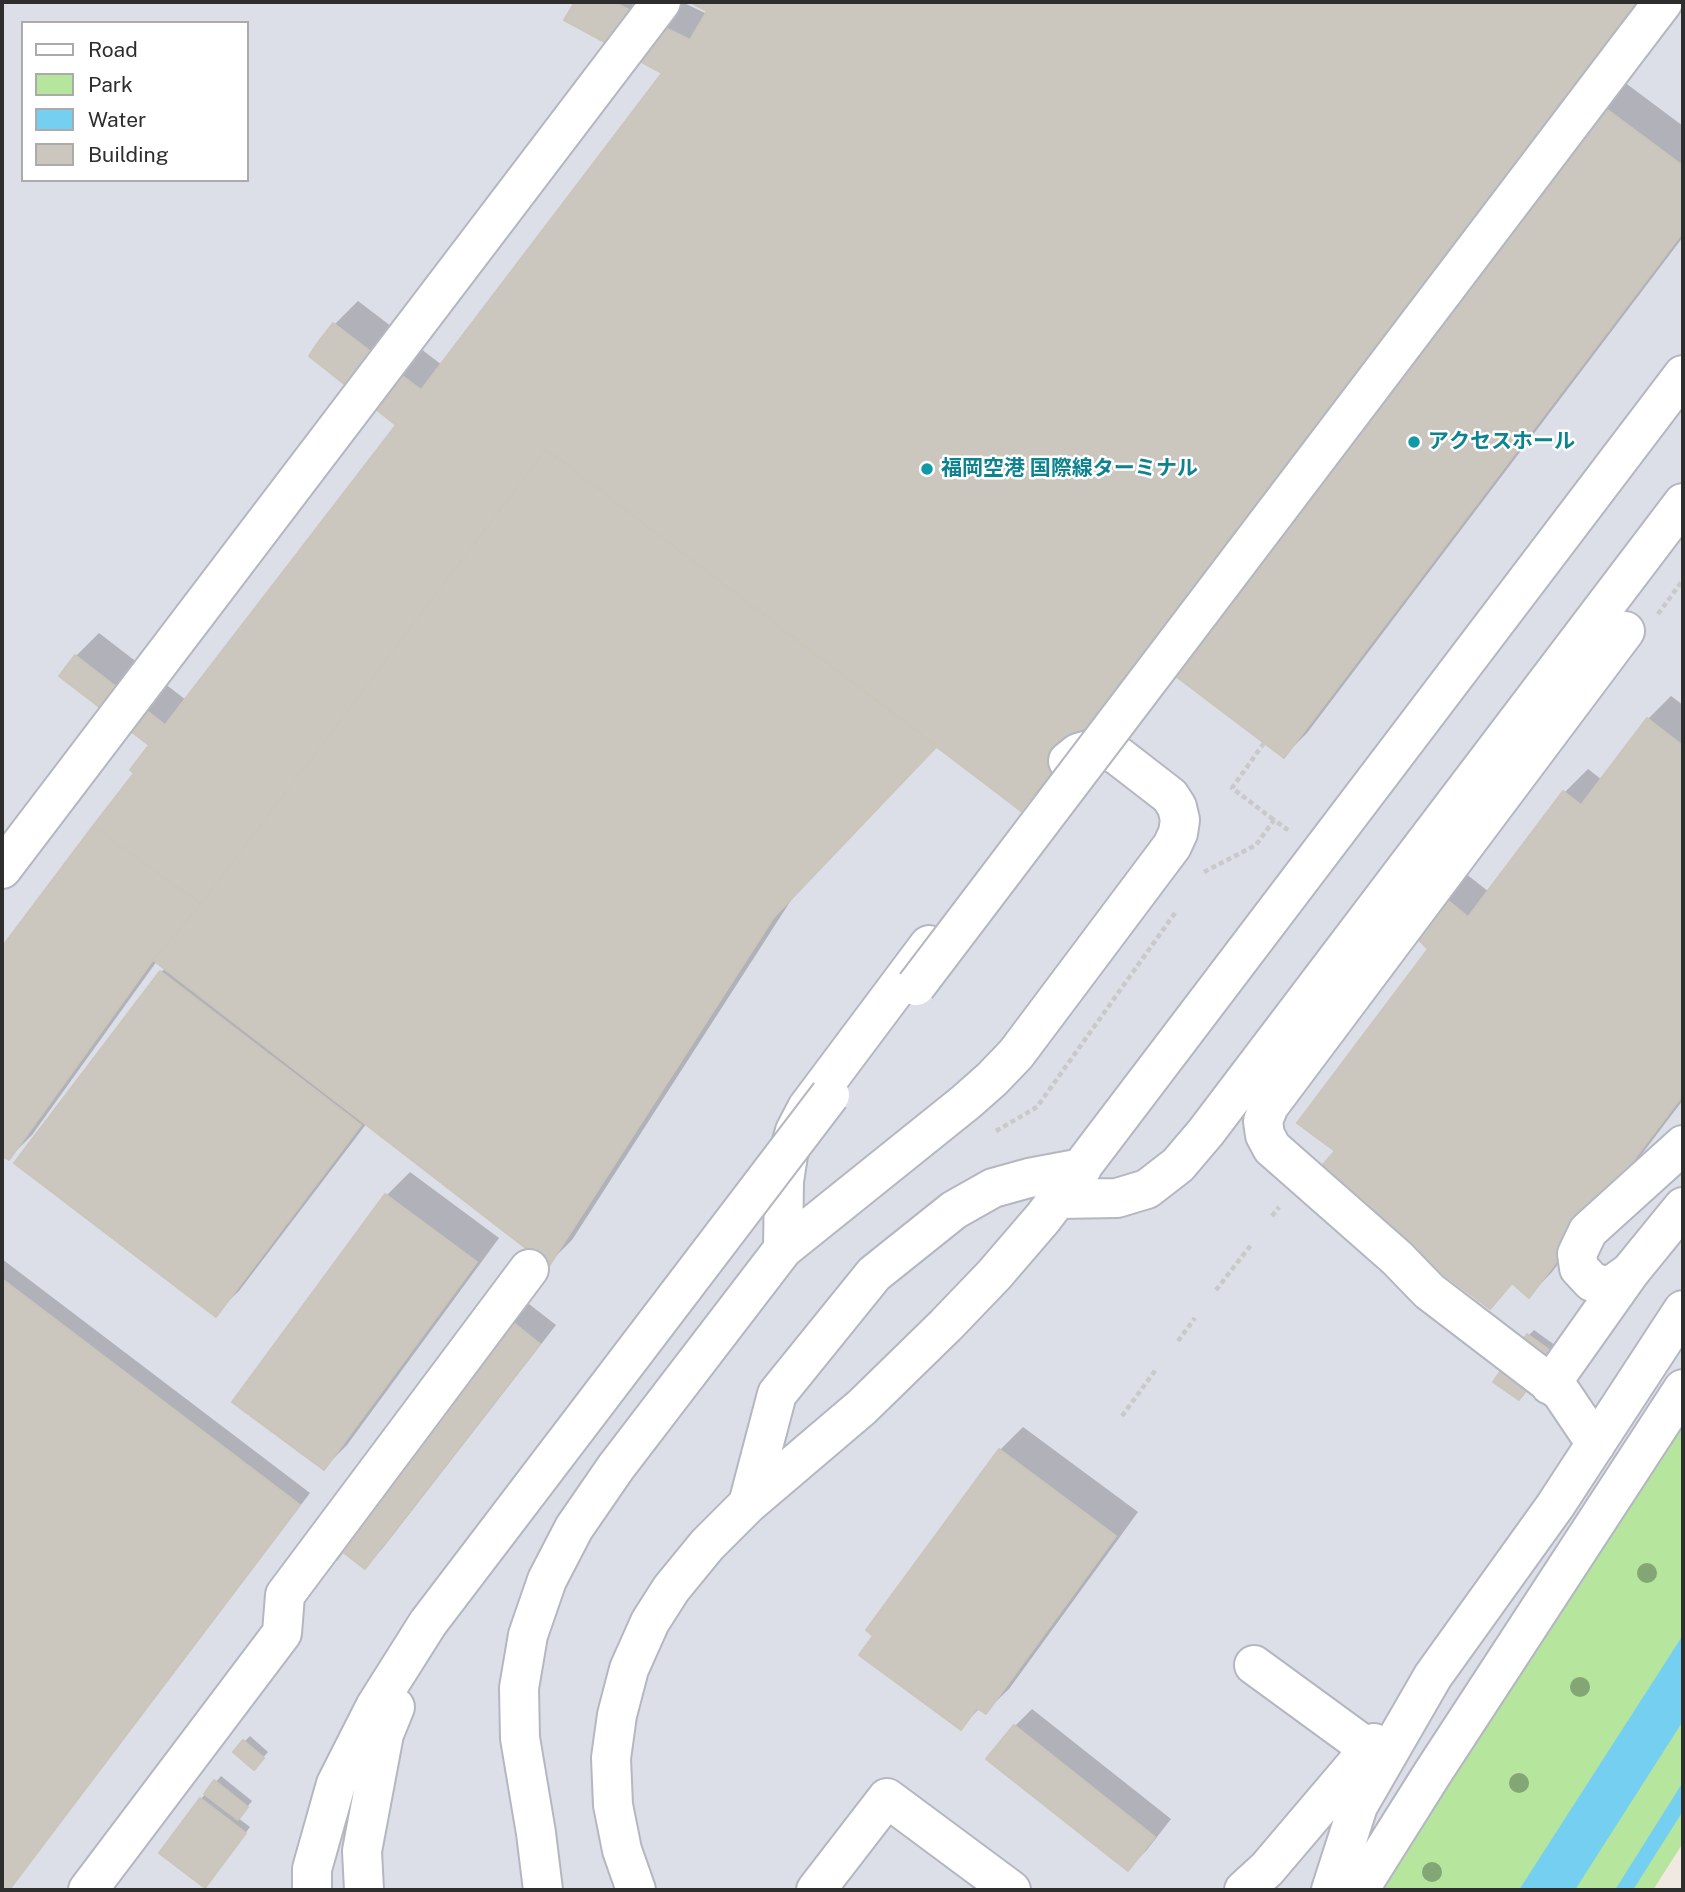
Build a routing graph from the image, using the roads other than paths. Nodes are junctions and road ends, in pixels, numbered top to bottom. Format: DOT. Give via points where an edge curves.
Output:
graph roads {
  1 [pos="628,2"];
  2 [pos="661,2"];
  3 [pos="1663,2"];
  4 [pos="1683,375"];
  5 [pos="1683,503"];
  6 [pos="1625,631"];
  7 [pos="2,828"];
  8 [pos="2,869"];
  9 [pos="1683,1145"];
  10 [pos="1082,1168"];
  11 [pos="1058,1199"];
  12 [pos="1683,1207"];
  13 [pos="783,1248"];
  14 [pos="529,1269"];
  15 [pos="1630,1272"];
  16 [pos="1683,1310"];
  17 [pos="1550,1385"];
  18 [pos="1683,1389"];
  19 [pos="1596,1444"];
  20 [pos="748,1504"];
  21 [pos="428,1623"];
  22 [pos="1254,1665"];
  23 [pos="1433,1676"];
  24 [pos="1369,1749"];
  25 [pos="88,1890"];
  26 [pos="312,1890"];
  27 [pos="364,1890"];
  28 [pos="543,1890"];
  29 [pos="636,1890"];
  30 [pos="816,1890"];
  31 [pos="1011,1890"];
  32 [pos="1244,1890"];
  33 [pos="1331,1890"];
  34 [pos="1359,1890"];
  1 -- 7 [label="street"];
  2 -- 8 [label="street"];
  3 -- 21 [label="street, bridge"];
  4 -- 10 [label="street"];
  5 -- 11 [label="street" via="1178,1165 1147,1189 1117,1198"];
  6 -- 17 [label="street" via="1269,1106 1263,1121 1272,1148 1429,1291"];
  9 -- 15 [label="street" via="1588,1231 1577,1254 1579,1268 1592,1282 1609,1287"];
  10 -- 11 [label="street"];
  10 -- 20 [label="street" via="993,1188 954,1210 874,1274 777,1394"];
  11 -- 20 [label="street" via="993,1275 906,1364"];
  12 -- 15 [label="street"];
  13 -- 13 [label="street" via="788,1155 807,1108 1066,762 1092,749 1117,755 1170,796 1177,807 1180,820 1172,846 1016,1054 992,1079"];
  13 -- 28 [label="street" via="616,1466 574,1528 547,1580 528,1634 519,1688 520,1738"];
  14 -- 25 [label="street" via="285,1595 282,1633"];
  15 -- 17 [label="street"];
  16 -- 19 [label="street"];
  17 -- 19 [label="street" via="1561,1392"];
  18 -- 34 [label="street"];
  19 -- 23 [label="street"];
  20 -- 29 [label="street" via="671,1589 629,1669 611,1758 613,1805"];
  21 -- 26 [label="street" via="375,1707 336,1784 312,1869"];
  21 -- 27 [label="street" via="384,1734 362,1851"];
  22 -- 24 [label="street"];
  23 -- 24 [label="street"];
  23 -- 33 [label="street" via="1358,1806"];
  24 -- 32 [label="street"];
  30 -- 31 [label="street" via="887,1798"];
}
